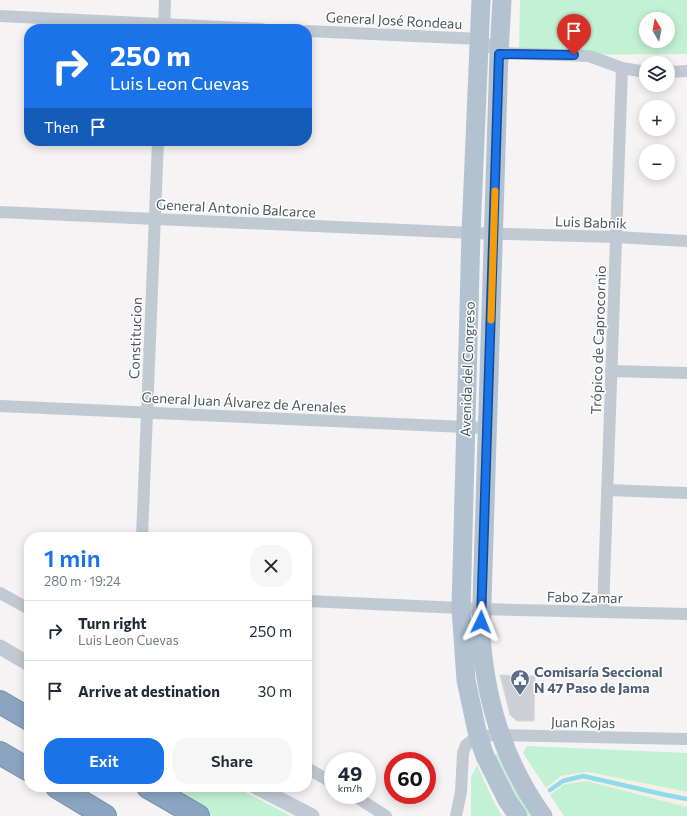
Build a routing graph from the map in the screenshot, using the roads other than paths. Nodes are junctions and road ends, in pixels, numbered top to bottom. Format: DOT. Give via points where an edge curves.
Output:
graph roads {
  1 [pos="165,0"];
  2 [pos="482,0"];
  3 [pos="502,0"];
  4 [pos="0,16"];
  5 [pos="119,24"];
  6 [pos="164,24"];
  7 [pos="312,31"];
  8 [pos="480,39"];
  9 [pos="499,54"];
  10 [pos="622,68"];
  11 [pos="639,71"];
  12 [pos="687,71"];
  13 [pos="675,72"];
  14 [pos="158,146"];
  15 [pos="0,212"];
  16 [pos="154,220"];
  17 [pos="471,233"];
  18 [pos="493,234"];
  19 [pos="616,237"];
  20 [pos="687,241"];
  21 [pos="611,371"];
  22 [pos="687,373"];
  23 [pos="0,406"];
  24 [pos="147,412"];
  25 [pos="465,428"];
  26 [pos="487,428"];
  27 [pos="607,490"];
  28 [pos="687,493"];
  29 [pos="142,532"];
  30 [pos="0,593"];
  31 [pos="312,601"];
  32 [pos="24,605"];
  33 [pos="461,608"];
  34 [pos="482,609"];
  35 [pos="603,612"];
  36 [pos="687,614"];
  37 [pos="0,647"];
  38 [pos="24,661"];
  39 [pos="0,702"];
  40 [pos="24,716"];
  41 [pos="501,735"];
  42 [pos="478,736"];
  43 [pos="687,739"];
  44 [pos="0,753"];
  45 [pos="24,767"];
  46 [pos="312,771"];
  47 [pos="324,778"];
  48 [pos="65,792"];
  49 [pos="157,792"];
  50 [pos="266,792"];
  51 [pos="367,804"];
  52 [pos="105,816"];
  53 [pos="198,816"];
  54 [pos="312,816"];
  55 [pos="386,816"];
  56 [pos="456,816"];
  57 [pos="518,816"];
  58 [pos="543,816"];
  1 -- 6 [label="street"];
  2 -- 8 [label="main road, Avenida del Congreso"];
  3 -- 9 [label="main road, Avenida del Congreso"];
  4 -- 5 [label="street"];
  7 -- 8 [label="street, General José Rondeau"];
  8 -- 9 [label="street"];
  8 -- 17 [label="main road, Avenida del Congreso"];
  9 -- 10 [label="street" via="590,56"];
  9 -- 18 [label="main road, Avenida del Congreso"];
  10 -- 11 [label="street"];
  10 -- 19 [label="street, Trópico de Caprocornio"];
  12 -- 13 [label="street"];
  14 -- 16 [label="street, Constitucion"];
  15 -- 16 [label="street, General Antonio Balcarce"];
  16 -- 17 [label="street, General Antonio Balcarce"];
  16 -- 24 [label="street, Constitucion"];
  17 -- 18 [label="street, General Antonio Balcarce"];
  17 -- 25 [label="main road, Avenida del Congreso"];
  18 -- 19 [label="street, Luis Babnik"];
  18 -- 26 [label="main road, Avenida del Congreso"];
  19 -- 20 [label="street, Luis Babnik"];
  19 -- 21 [label="street, Trópico de Caprocornio"];
  21 -- 22 [label="street"];
  21 -- 27 [label="street, Trópico de Caprocornio"];
  23 -- 24 [label="street, General Juan Álvarez de Arenales"];
  24 -- 25 [label="street, General Juan Álvarez de Arenales"];
  24 -- 29 [label="street, Constitucion"];
  25 -- 26 [label="street, General Juan Álvarez de Arenales"];
  25 -- 33 [label="main road, Avenida del Congreso"];
  26 -- 34 [label="main road, Avenida del Congreso"];
  27 -- 28 [label="street"];
  27 -- 35 [label="street, Trópico de Caprocornio"];
  30 -- 32 [label="street"];
  31 -- 33 [label="street, Fabo Zamar"];
  33 -- 34 [label="street, Fabo Zamar"];
  33 -- 42 [label="main road, Avenida del Congreso" via="466,680"];
  34 -- 35 [label="street, Fabo Zamar"];
  34 -- 41 [label="main road, Avenida del Congreso" via="482,660 492,711"];
  35 -- 36 [label="street, Fabo Zamar"];
  37 -- 38 [label="street"];
  39 -- 40 [label="highway"];
  41 -- 42 [label="street, Juan Rojas"];
  41 -- 43 [label="street, Juan Rojas"];
  41 -- 58 [label="main road, Avenida del Congreso" via="522,783"];
  42 -- 56 [label="street" via="466,745 463,753 461,792"];
  42 -- 57 [label="main road, Avenida del Congreso" via="485,756"];
  44 -- 45 [label="highway"];
  46 -- 47 [label="street"];
  48 -- 52 [label="highway"];
  49 -- 53 [label="highway"];
  50 -- 54 [label="street"];
  51 -- 55 [label="street"];
}
